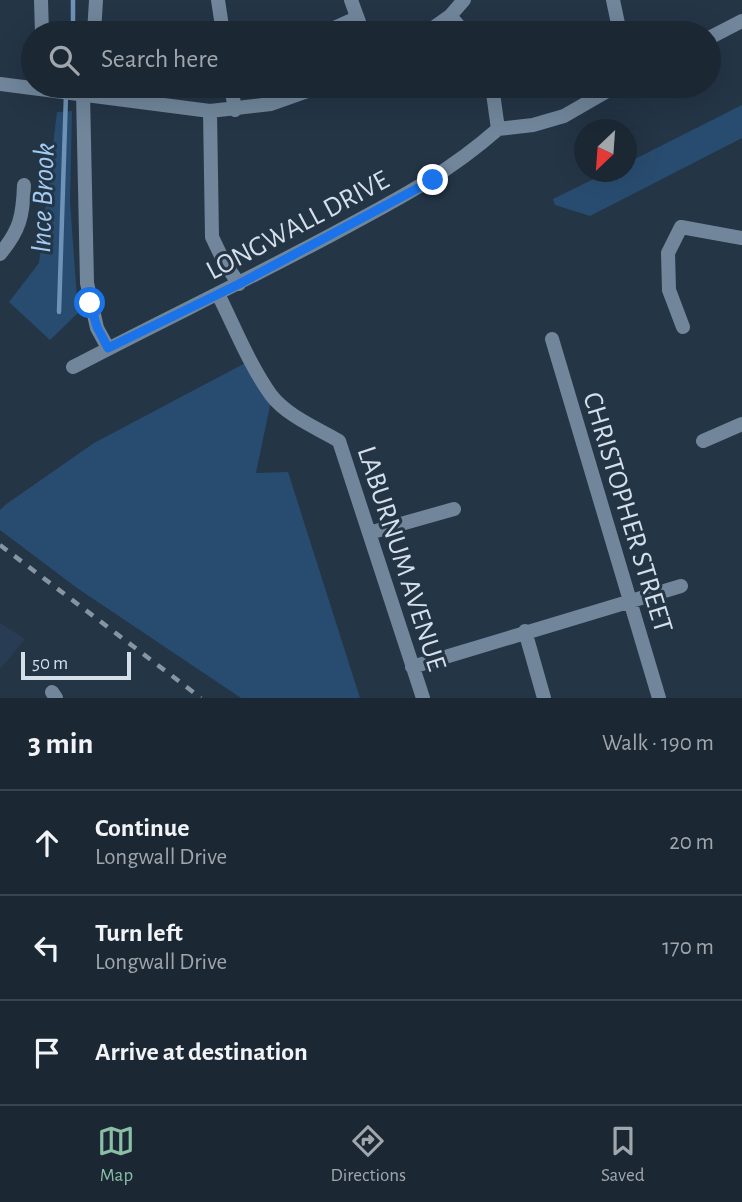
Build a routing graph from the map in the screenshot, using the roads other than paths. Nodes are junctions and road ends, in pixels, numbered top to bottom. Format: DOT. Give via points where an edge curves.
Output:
graph roads {
  1 [pos="41,0"];
  2 [pos="96,0"];
  3 [pos="218,0"];
  4 [pos="351,0"];
  5 [pos="464,0"];
  6 [pos="613,0"];
  7 [pos="356,15"];
  8 [pos="450,16"];
  9 [pos="42,21"];
  10 [pos="95,21"];
  11 [pos="221,21"];
  12 [pos="343,21"];
  13 [pos="358,21"];
  14 [pos="443,21"];
  15 [pos="455,21"];
  16 [pos="617,21"];
  17 [pos="742,21"];
  18 [pos="721,32"];
  19 [pos="0,84"];
  20 [pos="21,86"];
  21 [pos="79,98"];
  22 [pos="115,98"];
  23 [pos="232,98"];
  24 [pos="288,98"];
  25 [pos="494,98"];
  26 [pos="595,98"];
  27 [pos="234,110"];
  28 [pos="210,111"];
  29 [pos="498,129"];
  30 [pos="24,185"];
  31 [pos="742,238"];
  32 [pos="0,254"];
  33 [pos="239,284"];
  34 [pos="218,294"];
  35 [pos="683,327"];
  36 [pos="552,339"];
  37 [pos="108,348"];
  38 [pos="72,367"];
  39 [pos="742,424"];
  40 [pos="703,441"];
  41 [pos="454,509"];
  42 [pos="369,533"];
  43 [pos="681,586"];
  44 [pos="630,602"];
  45 [pos="525,631"];
  46 [pos="412,667"];
  47 [pos="423,698"];
  48 [pos="544,698"];
  49 [pos="659,698"];
  1 -- 9 [label="street"];
  2 -- 10 [label="street"];
  3 -- 11 [label="street"];
  4 -- 7 [label="street"];
  5 -- 8 [label="street"];
  6 -- 16 [label="street"];
  7 -- 12 [label="lane"];
  7 -- 13 [label="street"];
  8 -- 14 [label="street"];
  8 -- 15 [label="street"];
  17 -- 18 [label="street"];
  19 -- 20 [label="street"];
  21 -- 37 [label="street" via="87,283 97,327"];
  22 -- 28 [label="street"];
  23 -- 27 [label="street"];
  24 -- 27 [label="street"];
  25 -- 29 [label="street"];
  26 -- 29 [label="street" via="564,116"];
  27 -- 28 [label="street"];
  28 -- 33 [label="street" via="212,237"];
  29 -- 33 [label="street, LONGWALL DRIVE" via="433,180"];
  30 -- 32 [label="street" via="17,233"];
  31 -- 35 [label="street" via="681,227 668,253 669,290"];
  33 -- 34 [label="street, LONGWALL DRIVE"];
  34 -- 37 [label="street, LONGWALL DRIVE"];
  34 -- 42 [label="street, LABURNUM AVENUE" via="272,396 339,441"];
  36 -- 44 [label="street, CHRISTOPHER STREET"];
  37 -- 38 [label="street, LONGWALL DRIVE"];
  39 -- 40 [label="street"];
  41 -- 42 [label="street"];
  42 -- 46 [label="street, LABURNUM AVENUE"];
  43 -- 44 [label="street"];
  44 -- 45 [label="street"];
  44 -- 49 [label="street, CHRISTOPHER STREET"];
  45 -- 46 [label="street"];
  45 -- 48 [label="street"];
  46 -- 47 [label="street, LABURNUM AVENUE"];
}
